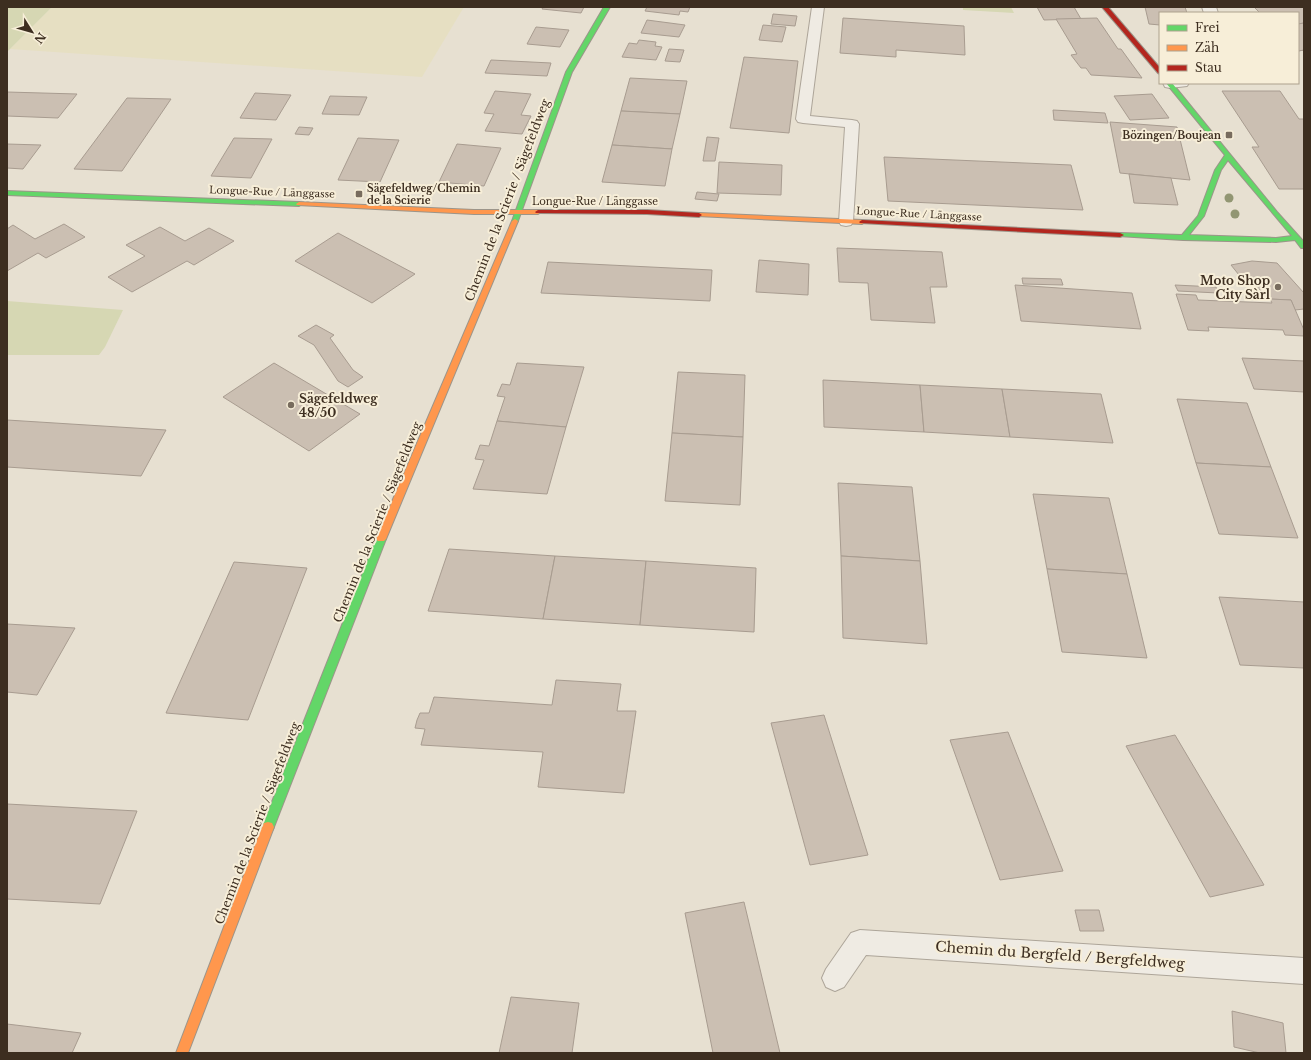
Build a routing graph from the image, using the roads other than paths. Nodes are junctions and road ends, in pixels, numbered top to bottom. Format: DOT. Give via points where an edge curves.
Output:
graph roads {
  1 [pos="607,7"];
  2 [pos="818,7"];
  3 [pos="1105,7"];
  4 [pos="1159,71"];
  5 [pos="1175,84"];
  6 [pos="1228,155"];
  7 [pos="7,193"];
  8 [pos="517,212"];
  9 [pos="846,222"];
  10 [pos="1183,238"];
  11 [pos="1297,238"];
  12 [pos="1304,246"];
  13 [pos="1304,971"];
  14 [pos="835,978"];
  15 [pos="182,1053"];
  1 -- 8 [label="street, Chemin de la Scierie / Sägefeldweg" via="569,72"];
  2 -- 9 [label="lane" via="803,119 852,124"];
  3 -- 4 [label="street"];
  5 -- 6 [label="street"];
  6 -- 10 [label="street" via="1214,177 1203,213"];
  6 -- 11 [label="street"];
  7 -- 8 [label="street, Longue-Rue / Länggasse"];
  8 -- 9 [label="street, Longue-Rue / Länggasse" via="647,212"];
  8 -- 15 [label="street, Chemin de la Scierie / Sägefeldweg" via="508,240 396,502 284,784"];
  9 -- 10 [label="street, Longue-Rue / Länggasse"];
  10 -- 11 [label="street, Longue-Rue / Länggasse"];
  11 -- 12 [label="street"];
  13 -- 14 [label="lane, Chemin du Bergfeld / Bergfeldweg" via="860,942"];
}
